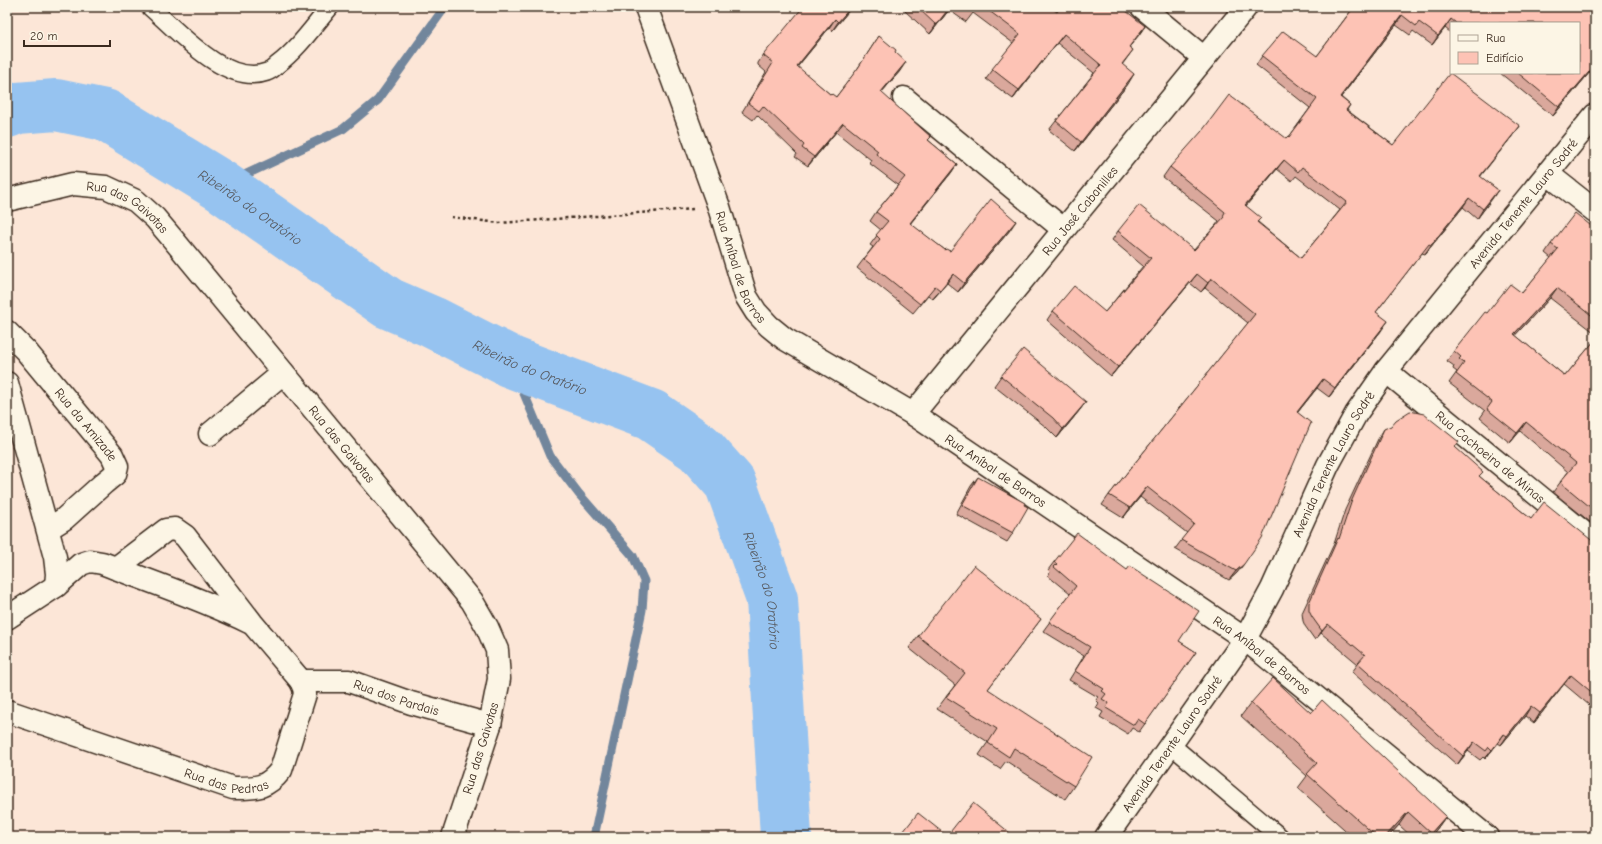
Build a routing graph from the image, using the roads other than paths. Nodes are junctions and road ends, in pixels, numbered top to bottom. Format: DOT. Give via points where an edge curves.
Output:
graph roads {
  1 [pos="150,7"];
  2 [pos="330,7"];
  3 [pos="646,7"];
  4 [pos="1142,7"];
  5 [pos="1246,7"];
  6 [pos="1204,58"];
  7 [pos="904,98"];
  8 [pos="1595,115"];
  9 [pos="1548,174"];
  10 [pos="7,200"];
  11 [pos="1595,211"];
  12 [pos="1063,229"];
  13 [pos="7,332"];
  14 [pos="1386,371"];
  15 [pos="283,373"];
  16 [pos="7,383"];
  17 [pos="913,414"];
  18 [pos="210,434"];
  19 [pos="48,528"];
  20 [pos="1595,542"];
  21 [pos="116,568"];
  22 [pos="56,586"];
  23 [pos="7,618"];
  24 [pos="252,623"];
  25 [pos="1246,639"];
  26 [pos="301,681"];
  27 [pos="7,711"];
  28 [pos="490,725"];
  29 [pos="1171,745"];
  30 [pos="453,837"];
  31 [pos="1106,837"];
  32 [pos="1280,837"];
  33 [pos="1487,837"];
  1 -- 2 [label="lane" via="206,56 233,71 250,75 268,72 291,54"];
  3 -- 17 [label="street, Rua Aníbal de Barros" via="719,207 746,296 756,312 768,326 785,339"];
  4 -- 6 [label="street"];
  5 -- 6 [label="street, Rua José Cabanilles"];
  6 -- 12 [label="street, Rua José Cabanilles"];
  7 -- 12 [label="street"];
  8 -- 9 [label="street, Avenida Tenente Lauro Sodré"];
  9 -- 11 [label="street"];
  9 -- 14 [label="street, Avenida Tenente Lauro Sodré"];
  10 -- 15 [label="street, Rua das Gaivotas" via="73,184 106,187 136,201 160,223"];
  12 -- 17 [label="street, Rua José Cabanilles"];
  13 -- 19 [label="street, Rua da Amizade" via="26,351 112,455 117,466 115,474 64,519"];
  14 -- 20 [label="street, Rua Cachoeira de Minas"];
  14 -- 25 [label="street, Avenida Tenente Lauro Sodré" via="1356,414 1328,465 1272,589"];
  15 -- 18 [label="street"];
  15 -- 28 [label="street, Rua das Gaivotas" via="472,601 497,650 499,679"];
  16 -- 19 [label="street"];
  17 -- 25 [label="street, Rua Aníbal de Barros"];
  19 -- 22 [label="street" via="55,557"];
  21 -- 22 [label="street" via="90,561 81,564"];
  21 -- 24 [label="street"];
  21 -- 24 [label="street" via="166,530 175,529 185,536"];
  22 -- 23 [label="street"];
  24 -- 26 [label="street"];
  25 -- 29 [label="street, Avenida Tenente Lauro Sodré"];
  25 -- 33 [label="street, Rua Aníbal de Barros"];
  26 -- 27 [label="street, Rua das Pedras" via="305,694 281,770 274,780 258,788 233,788"];
  26 -- 28 [label="street, Rua dos Pardais" via="349,681 411,703"];
  28 -- 30 [label="street, Rua das Gaivotas"];
  29 -- 31 [label="street, Avenida Tenente Lauro Sodré"];
  29 -- 32 [label="lane"];
}
